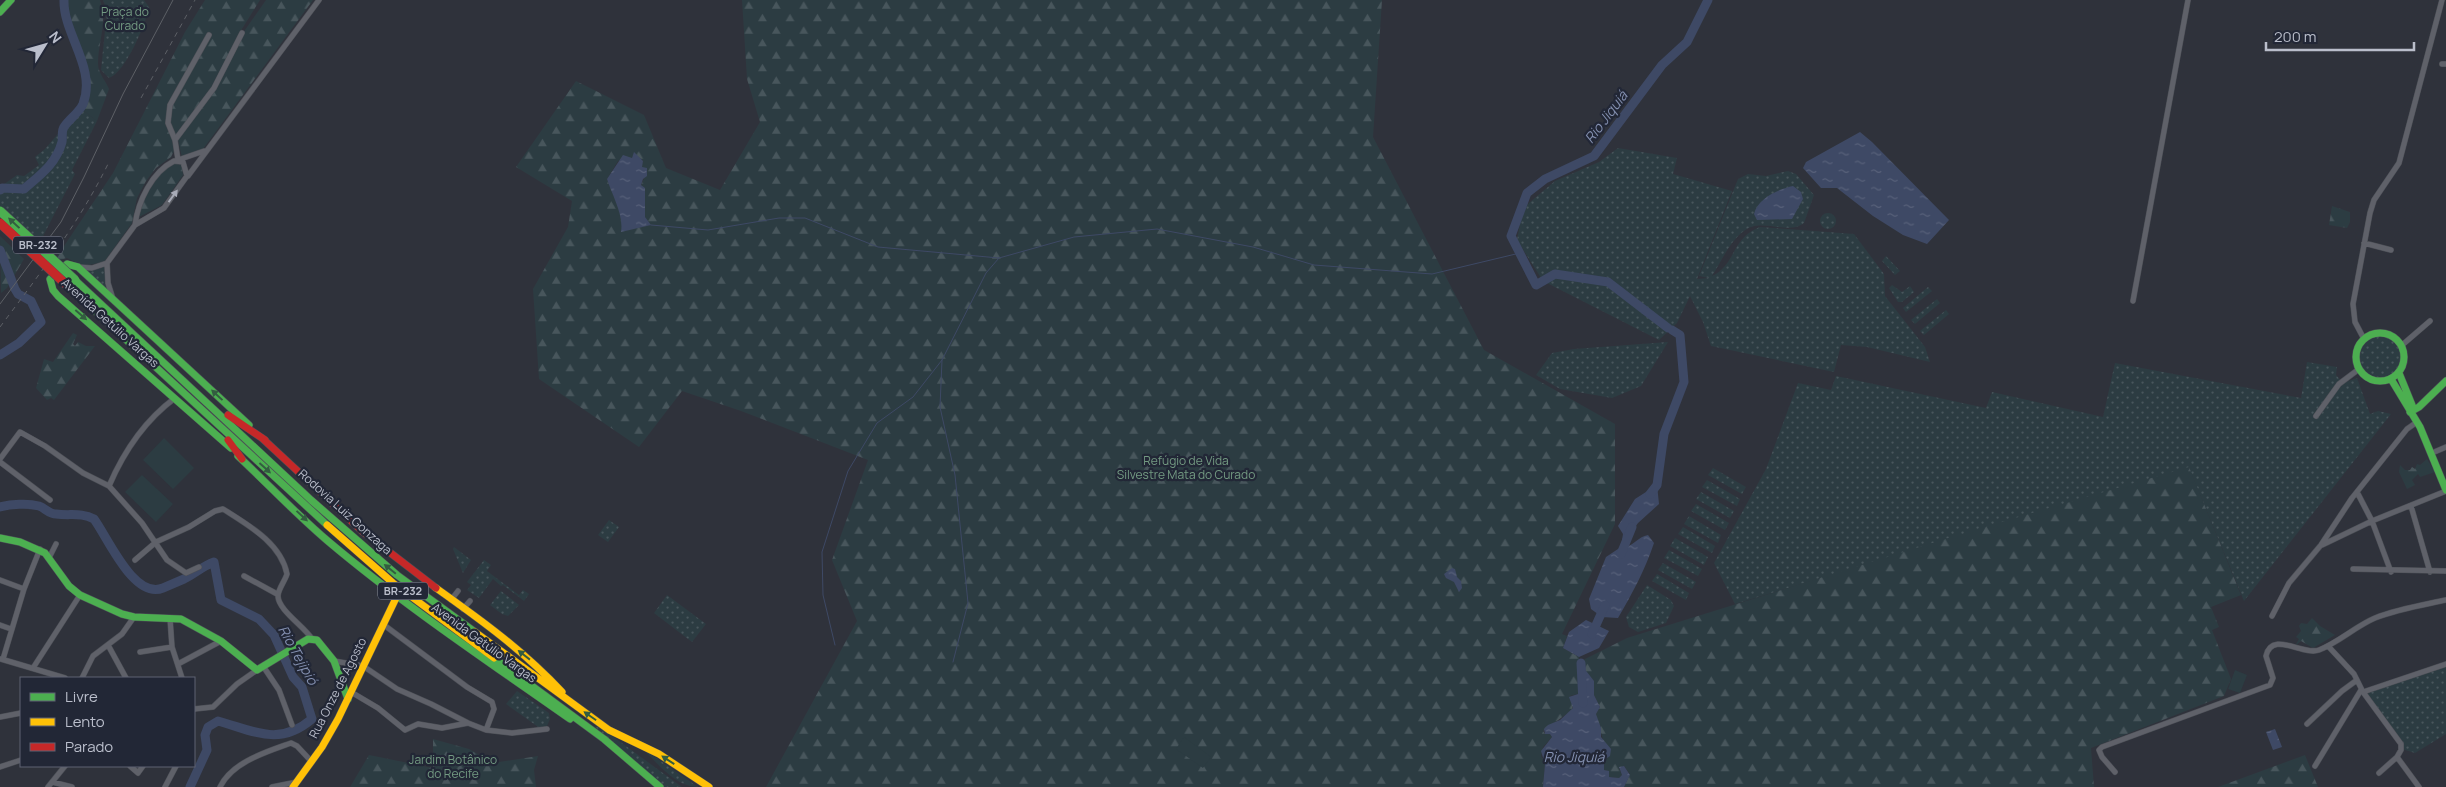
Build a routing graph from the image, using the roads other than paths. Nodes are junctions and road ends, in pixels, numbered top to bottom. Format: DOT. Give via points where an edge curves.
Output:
graph roads {
  1 [pos="11,0"];
  2 [pos="319,0"];
  3 [pos="2188,0"];
  4 [pos="2442,0"];
  5 [pos="0,12"];
  6 [pos="242,33"];
  7 [pos="209,35"];
  8 [pos="175,140"];
  9 [pos="204,151"];
  10 [pos="178,160"];
  11 [pos="187,176"];
  12 [pos="0,211"];
  13 [pos="0,223"];
  14 [pos="135,224"];
  15 [pos="2364,243"];
  16 [pos="2392,250"];
  17 [pos="107,263"];
  18 [pos="78,267"];
  19 [pos="72,284"];
  20 [pos="113,299"];
  21 [pos="2133,301"];
  22 [pos="2430,321"];
  23 [pos="2364,339"];
  24 [pos="2401,346"];
  25 [pos="2358,369"];
  26 [pos="2395,376"];
  27 [pos="2446,381"];
  28 [pos="203,397"];
  29 [pos="175,398"];
  30 [pos="2409,398"];
  31 [pos="2426,400"];
  32 [pos="2412,412"];
  33 [pos="2316,416"];
  34 [pos="2417,422"];
  35 [pos="216,424"];
  36 [pos="265,440"];
  37 [pos="2446,447"];
  38 [pos="2432,453"];
  39 [pos="0,458"];
  40 [pos="242,459"];
  41 [pos="0,462"];
  42 [pos="109,486"];
  43 [pos="2446,491"];
  44 [pos="2357,492"];
  45 [pos="50,500"];
  46 [pos="2411,506"];
  47 [pos="2372,521"];
  48 [pos="0,538"];
  49 [pos="156,542"];
  50 [pos="56,544"];
  51 [pos="2322,545"];
  52 [pos="40,550"];
  53 [pos="49,558"];
  54 [pos="135,560"];
  55 [pos="199,567"];
  56 [pos="2353,569"];
  57 [pos="2446,571"];
  58 [pos="2392,572"];
  59 [pos="2430,572"];
  60 [pos="244,576"];
  61 [pos="0,580"];
  62 [pos="24,589"];
  63 [pos="458,591"];
  64 [pos="277,594"];
  65 [pos="80,595"];
  66 [pos="397,596"];
  67 [pos="452,600"];
  68 [pos="2446,600"];
  69 [pos="470,601"];
  70 [pos="463,609"];
  71 [pos="2272,616"];
  72 [pos="134,617"];
  73 [pos="170,618"];
  74 [pos="0,625"];
  75 [pos="384,625"];
  76 [pos="12,630"];
  77 [pos="312,638"];
  78 [pos="222,641"];
  79 [pos="108,644"];
  80 [pos="2328,646"];
  81 [pos="172,647"];
  82 [pos="140,652"];
  83 [pos="1,659"];
  84 [pos="334,661"];
  85 [pos="178,664"];
  86 [pos="2446,664"];
  87 [pos="363,666"];
  88 [pos="33,668"];
  89 [pos="260,668"];
  90 [pos="62,677"];
  91 [pos="82,677"];
  92 [pos="125,677"];
  93 [pos="182,677"];
  94 [pos="2357,680"];
  95 [pos="2362,691"];
  96 [pos="349,695"];
  97 [pos="570,702"];
  98 [pos="195,709"];
  99 [pos="20,713"];
  100 [pos="0,718"];
  101 [pos="468,723"];
  102 [pos="2307,724"];
  103 [pos="292,725"];
  104 [pos="547,729"];
  105 [pos="486,730"];
  106 [pos="604,739"];
  107 [pos="2397,756"];
  108 [pos="20,760"];
  109 [pos="312,762"];
  110 [pos="2315,766"];
  111 [pos="64,767"];
  112 [pos="131,767"];
  113 [pos="175,767"];
  114 [pos="0,768"];
  115 [pos="142,768"];
  116 [pos="2115,772"];
  117 [pos="2380,773"];
  118 [pos="52,782"];
  119 [pos="295,784"];
  120 [pos="276,786"];
  121 [pos="48,787"];
  122 [pos="72,787"];
  123 [pos="165,787"];
  124 [pos="220,787"];
  125 [pos="660,787"];
  126 [pos="708,787"];
  127 [pos="2419,787"];
  1 -- 5 [label="main road"];
  2 -- 9 [label="street"];
  3 -- 21 [label="street"];
  4 -- 15 [label="street" via="2399,163 2372,206"];
  6 -- 8 [label="street" via="214,88"];
  7 -- 8 [label="street" via="170,105 168,123"];
  8 -- 10 [label="street"];
  9 -- 10 [label="street"];
  9 -- 11 [label="street"];
  10 -- 11 [label="street" via="185,166"];
  10 -- 14 [label="street" via="164,167 150,185 137,210"];
  14 -- 11 [label="street, one-way" via="164,208"];
  19 -- 12 [label="main road, Rodovia Luiz Gonzaga / BR-232, one-way, bridge"];
  13 -- 19 [label="main road, Rodovia Luiz Gonzaga / BR-232, bridge"];
  14 -- 17 [label="street"];
  15 -- 16 [label="street"];
  15 -- 23 [label="street" via="2352,304 2355,322"];
  17 -- 18 [label="street" via="92,268"];
  17 -- 20 [label="street"];
  18 -- 20 [label="main road, Avenida Getúlio Vargas"];
  18 -- 29 [label="main road, Avenida Getúlio Vargas, one-way" via="71,264 60,269 50,279 53,290"];
  19 -- 28 [label="main road, Rodovia Luiz Gonzaga / BR-232"];
  19 -- 35 [label="main road, Rodovia Luiz Gonzaga / BR-232"];
  36 -- 20 [label="main road, Avenida Getúlio Vargas, one-way"];
  22 -- 24 [label="street"];
  23 -- 24 [label="main road" via="2382,333 2391,336"];
  23 -- 25 [label="main road" via="2356,350"];
  24 -- 26 [label="main road" via="2404,360"];
  25 -- 26 [label="main road" via="2365,376 2382,382"];
  25 -- 33 [label="street" via="2338,384"];
  26 -- 30 [label="main road"];
  26 -- 32 [label="main road"];
  27 -- 31 [label="main road"];
  28 -- 36 [label="main road"];
  97 -- 28 [label="main road, Rodovia Luiz Gonzaga / BR-232, one-way" via="397,575"];
  29 -- 40 [label="main road, Avenida Getúlio Vargas"];
  29 -- 42 [label="street" via="148,422 130,445"];
  30 -- 31 [label="main road"];
  30 -- 32 [label="main road"];
  31 -- 32 [label="main road"];
  32 -- 34 [label="main road"];
  34 -- 38 [label="main road"];
  34 -- 44 [label="street" via="2407,429"];
  35 -- 40 [label="main road"];
  35 -- 106 [label="main road, Rodovia Luiz Gonzaga / BR-232, one-way" via="362,558"];
  36 -- 67 [label="main road, Avenida Getúlio Vargas" via="348,518"];
  37 -- 38 [label="street"];
  38 -- 43 [label="main road"];
  39 -- 42 [label="street" via="20,432"];
  40 -- 66 [label="main road, Avenida Getúlio Vargas, one-way" via="328,540"];
  41 -- 45 [label="street"];
  42 -- 49 [label="street"];
  43 -- 46 [label="street"];
  44 -- 47 [label="street"];
  44 -- 51 [label="street"];
  46 -- 47 [label="street"];
  46 -- 59 [label="street"];
  47 -- 51 [label="street"];
  47 -- 58 [label="street"];
  48 -- 52 [label="main road"];
  49 -- 54 [label="street"];
  49 -- 55 [label="street" via="167,560 186,573"];
  49 -- 64 [label="street" via="224,509 268,540 282,559 287,574"];
  50 -- 53 [label="street"];
  51 -- 71 [label="street" via="2289,583"];
  52 -- 53 [label="main road"];
  52 -- 62 [label="street"];
  53 -- 65 [label="main road" via="69,586"];
  56 -- 58 [label="street"];
  57 -- 59 [label="street"];
  58 -- 59 [label="street"];
  60 -- 64 [label="street"];
  61 -- 62 [label="street"];
  62 -- 76 [label="street"];
  63 -- 67 [label="street"];
  64 -- 77 [label="street" via="286,611"];
  65 -- 72 [label="main road"];
  65 -- 88 [label="street"];
  66 -- 75 [label="main road, Rua Onze de Agosto"];
  66 -- 106 [label="main road, Avenida Getúlio Vargas" via="541,700"];
  67 -- 70 [label="main road, Avenida Getúlio Vargas"];
  68 -- 80 [label="street" via="2376,618"];
  69 -- 70 [label="street"];
  97 -- 70 [label="main road, Avenida Getúlio Vargas, one-way" via="536,664"];
  72 -- 73 [label="main road"];
  72 -- 79 [label="street" via="122,634"];
  73 -- 78 [label="main road" via="181,618"];
  73 -- 81 [label="street"];
  74 -- 76 [label="street"];
  75 -- 87 [label="main road, Rua Onze de Agosto"];
  75 -- 105 [label="street" via="494,704"];
  76 -- 83 [label="street"];
  77 -- 84 [label="main road" via="321,643"];
  77 -- 89 [label="main road"];
  78 -- 85 [label="street"];
  78 -- 89 [label="main road"];
  79 -- 91 [label="street" via="93,656"];
  79 -- 92 [label="street"];
  80 -- 94 [label="street"];
  80 -- 116 [label="street" via="2313,651 2280,643 2273,646 2266,656 2273,678 2270,685 2102,747 2100,755"];
  81 -- 82 [label="street"];
  81 -- 85 [label="street"];
  83 -- 88 [label="street"];
  84 -- 87 [label="street"];
  84 -- 96 [label="main road"];
  85 -- 93 [label="street"];
  86 -- 95 [label="street"];
  87 -- 96 [label="main road, Rua Onze de Agosto"];
  87 -- 101 [label="street" via="397,689"];
  88 -- 90 [label="street"];
  89 -- 98 [label="street" via="213,707"];
  89 -- 103 [label="street" via="279,690"];
  94 -- 95 [label="street"];
  94 -- 102 [label="street"];
  95 -- 107 [label="street" via="2401,744"];
  95 -- 110 [label="street"];
  96 -- 101 [label="street" via="378,708 405,730 418,724 442,728"];
  96 -- 109 [label="main road, Rua Onze de Agosto"];
  126 -- 97 [label="main road, Rodovia Luiz Gonzaga / BR-232, one-way" via="659,754 609,730"];
  99 -- 100 [label="street"];
  101 -- 105 [label="street"];
  104 -- 105 [label="street" via="512,733"];
  106 -- 125 [label="main road, Rodovia Luiz Gonzaga / BR-232"];
  107 -- 117 [label="street"];
  107 -- 127 [label="street"];
  108 -- 114 [label="street"];
  109 -- 119 [label="main road, Rua Onze de Agosto"];
  109 -- 124 [label="street" via="291,743 235,768"];
  111 -- 118 [label="street"];
  112 -- 115 [label="street" via="137,773"];
  113 -- 123 [label="street"];
  118 -- 121 [label="street"];
  118 -- 122 [label="street"];
  119 -- 120 [label="street"];
}
